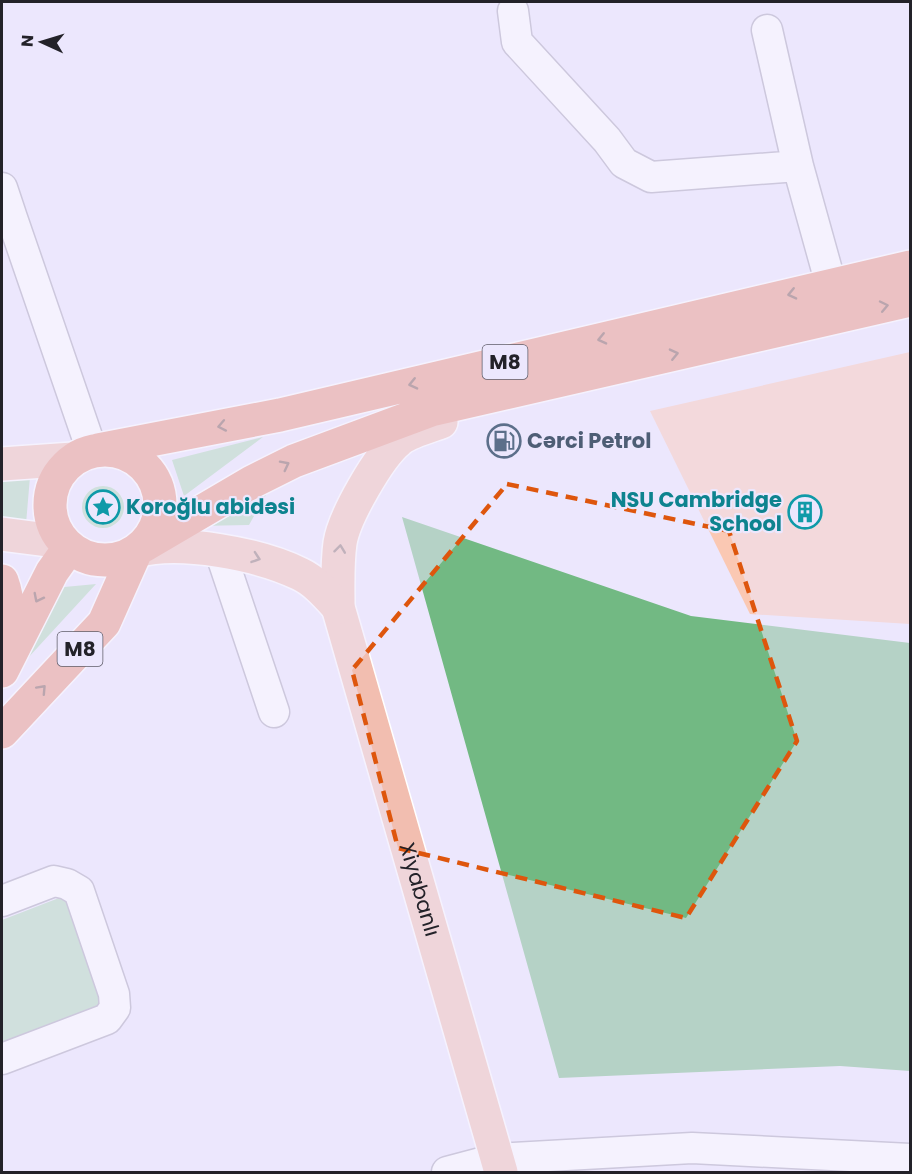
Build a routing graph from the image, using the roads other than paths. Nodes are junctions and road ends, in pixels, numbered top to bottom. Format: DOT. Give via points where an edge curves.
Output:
graph roads {
  1 [pos="513,11"];
  2 [pos="767,30"];
  3 [pos="798,166"];
  4 [pos="5,207"];
  5 [pos="910,267"];
  6 [pos="831,284"];
  7 [pos="910,300"];
  8 [pos="839,316"];
  9 [pos="515,391"];
  10 [pos="88,453"];
  11 [pos="2,464"];
  12 [pos="2,534"];
  13 [pos="66,545"];
  14 [pos="140,549"];
  15 [pos="220,551"];
  16 [pos="2,581"];
  17 [pos="338,607"];
  18 [pos="2,656"];
  19 [pos="2,671"];
  20 [pos="274,712"];
  21 [pos="2,732"];
  22 [pos="2,900"];
  23 [pos="2,1059"];
  24 [pos="910,1160"];
  25 [pos="498,1166"];
  26 [pos="447,1173"];
  1 -- 3 [label="street" via="517,42 624,163 633,168 651,177"];
  2 -- 3 [label="street"];
  3 -- 6 [label="street"];
  4 -- 10 [label="street"];
  5 -- 6 [label="highway, M8"];
  6 -- 8 [label="street"];
  6 -- 10 [label="highway, M8, one-way" via="280,415"];
  8 -- 7 [label="highway, M8, one-way"];
  9 -- 8 [label="highway, M8, one-way"];
  14 -- 9 [label="highway, M8, one-way" via="294,460 431,410"];
  17 -- 9 [label="main road, one-way" via="340,540 368,481 400,439"];
  10 -- 11 [label="main road"];
  10 -- 13 [label="highway" via="63,468 51,492 51,518"];
  10 -- 14 [label="highway, M8" via="120,452 146,468 157,487 159,518"];
  12 -- 13 [label="main road"];
  13 -- 14 [label="highway, M8" via="79,555 102,561 120,559"];
  13 -- 19 [label="highway, one-way"];
  14 -- 15 [label="main road"];
  21 -- 14 [label="highway, M8, one-way" via="104,623"];
  15 -- 17 [label="main road, one-way" via="242,554 301,574"];
  15 -- 20 [label="street"];
  16 -- 18 [label="highway" via="8,624"];
  17 -- 25 [label="main road, Xiyabanlı"];
  22 -- 23 [label="street" via="54,881 79,891 114,994 115,1008 107,1019"];
  24 -- 25 [label="street" via="692,1148"];
  25 -- 26 [label="street"];
}
